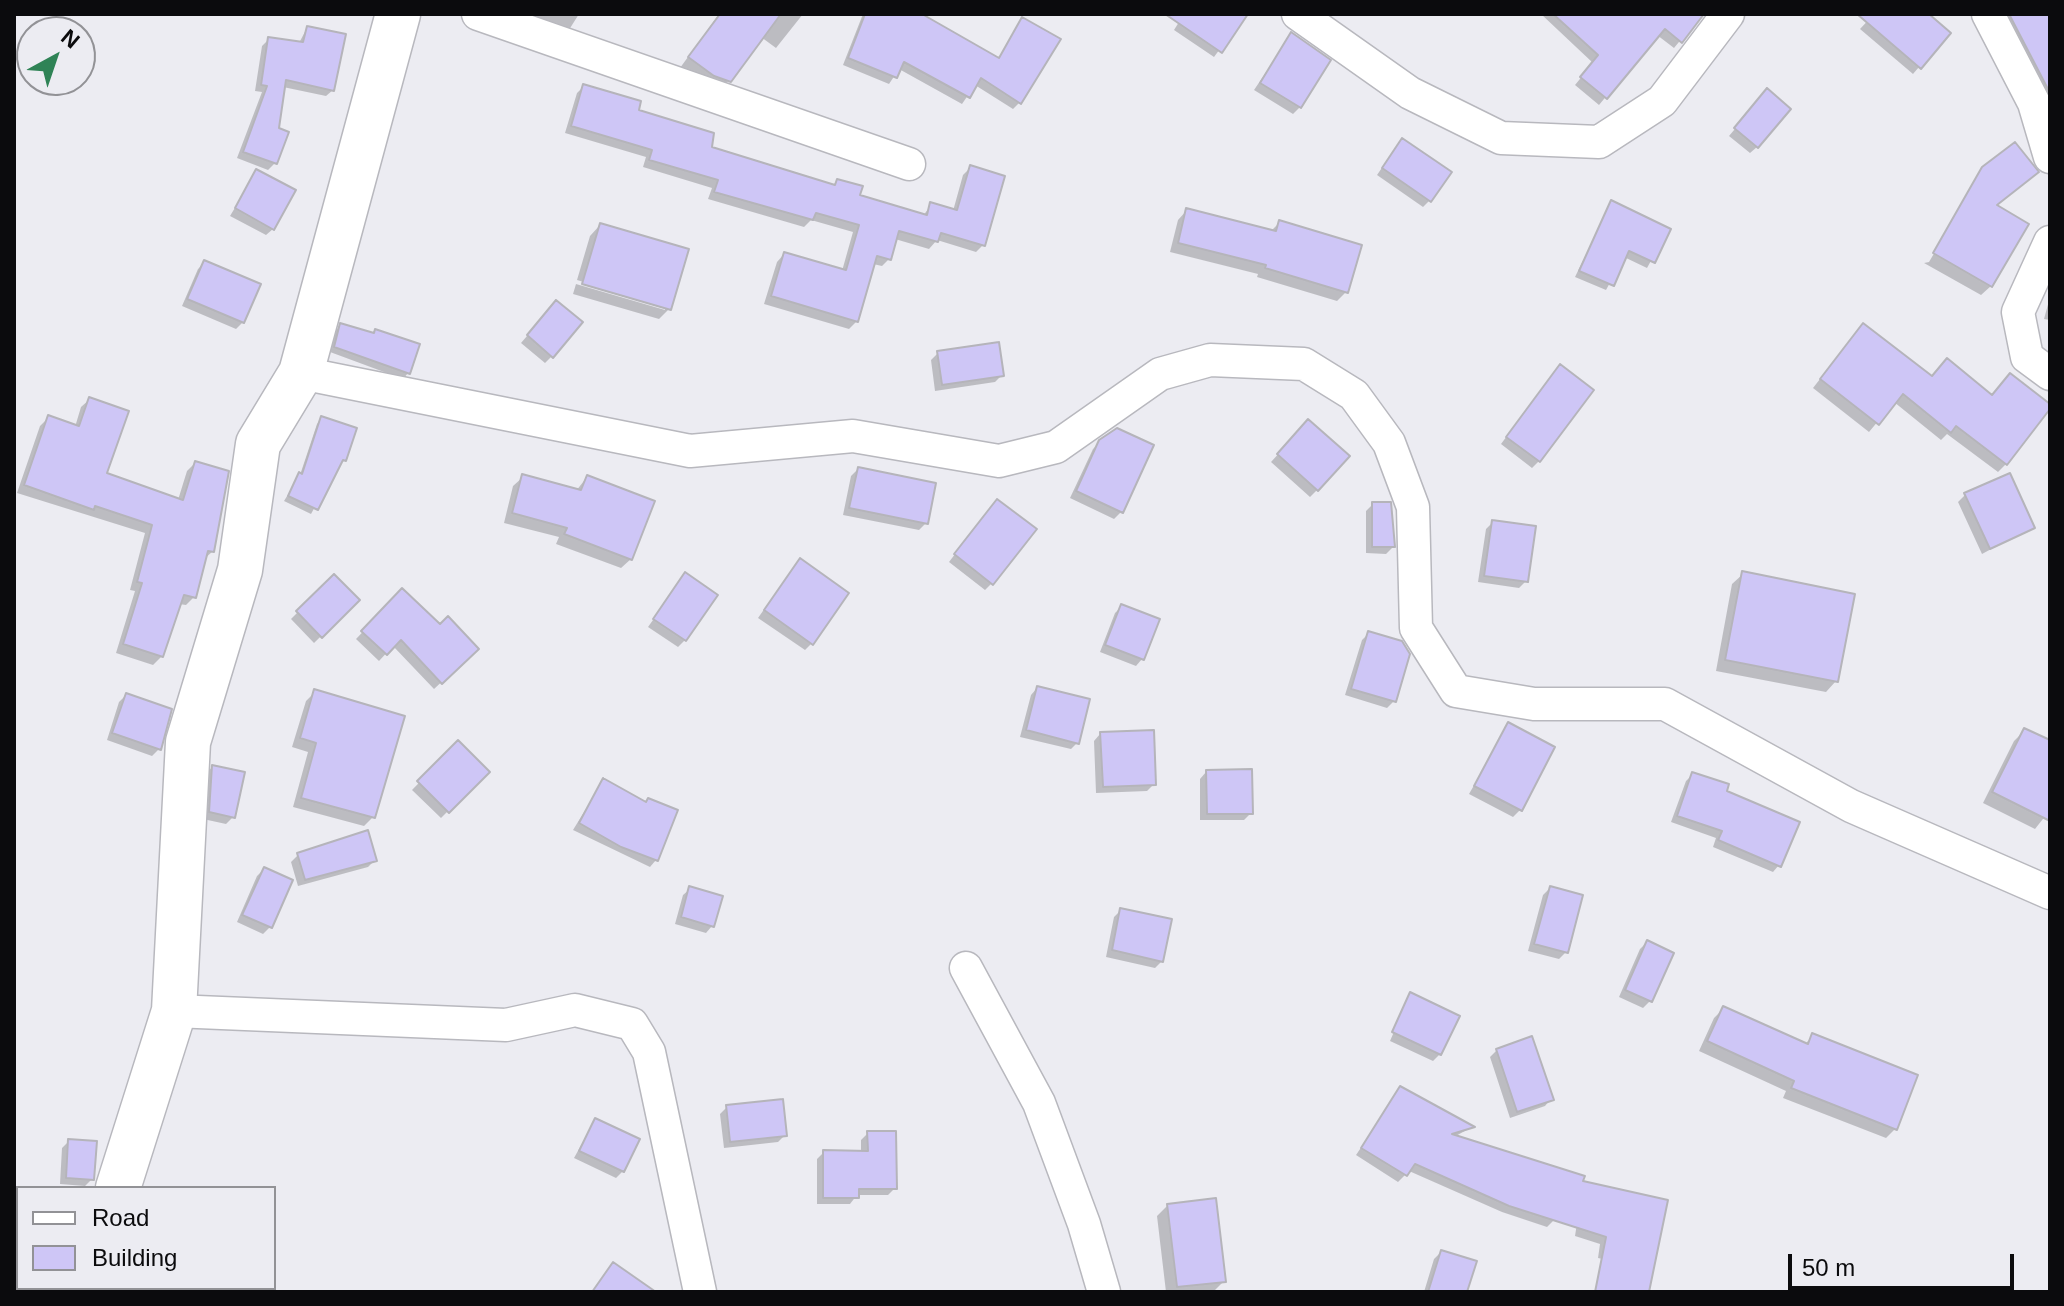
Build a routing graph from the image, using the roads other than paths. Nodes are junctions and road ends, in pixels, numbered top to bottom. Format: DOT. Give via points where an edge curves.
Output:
graph roads {
  1 [pos="398,14"];
  2 [pos="478,14"];
  3 [pos="1298,14"];
  4 [pos="1728,14"];
  5 [pos="1988,14"];
  6 [pos="2050,157"];
  7 [pos="909,164"];
  8 [pos="2050,242"];
  9 [pos="301,373"];
  10 [pos="2050,374"];
  11 [pos="2050,893"];
  12 [pos="966,968"];
  13 [pos="174,1011"];
  14 [pos="119,1186"];
  15 [pos="700,1292"];
  16 [pos="1104,1292"];
  1 -- 9 [label="street"];
  2 -- 7 [label="street"];
  3 -- 4 [label="street" via="1410,93 1501,138 1599,142 1662,101"];
  5 -- 6 [label="street" via="2034,103"];
  8 -- 10 [label="street" via="2018,312 2027,357"];
  9 -- 11 [label="street" via="690,451 853,436 999,461 1056,447 1160,374 1210,360 1304,364 1354,395 1389,443 1413,507 1416,628 1456,691 1534,704 1665,704 1851,806"];
  9 -- 13 [label="street" via="258,444 240,570 188,742"];
  12 -- 16 [label="street" via="1039,1103"];
  13 -- 14 [label="street"];
  13 -- 15 [label="street" via="506,1025 575,1010 632,1024 649,1052"];
}
